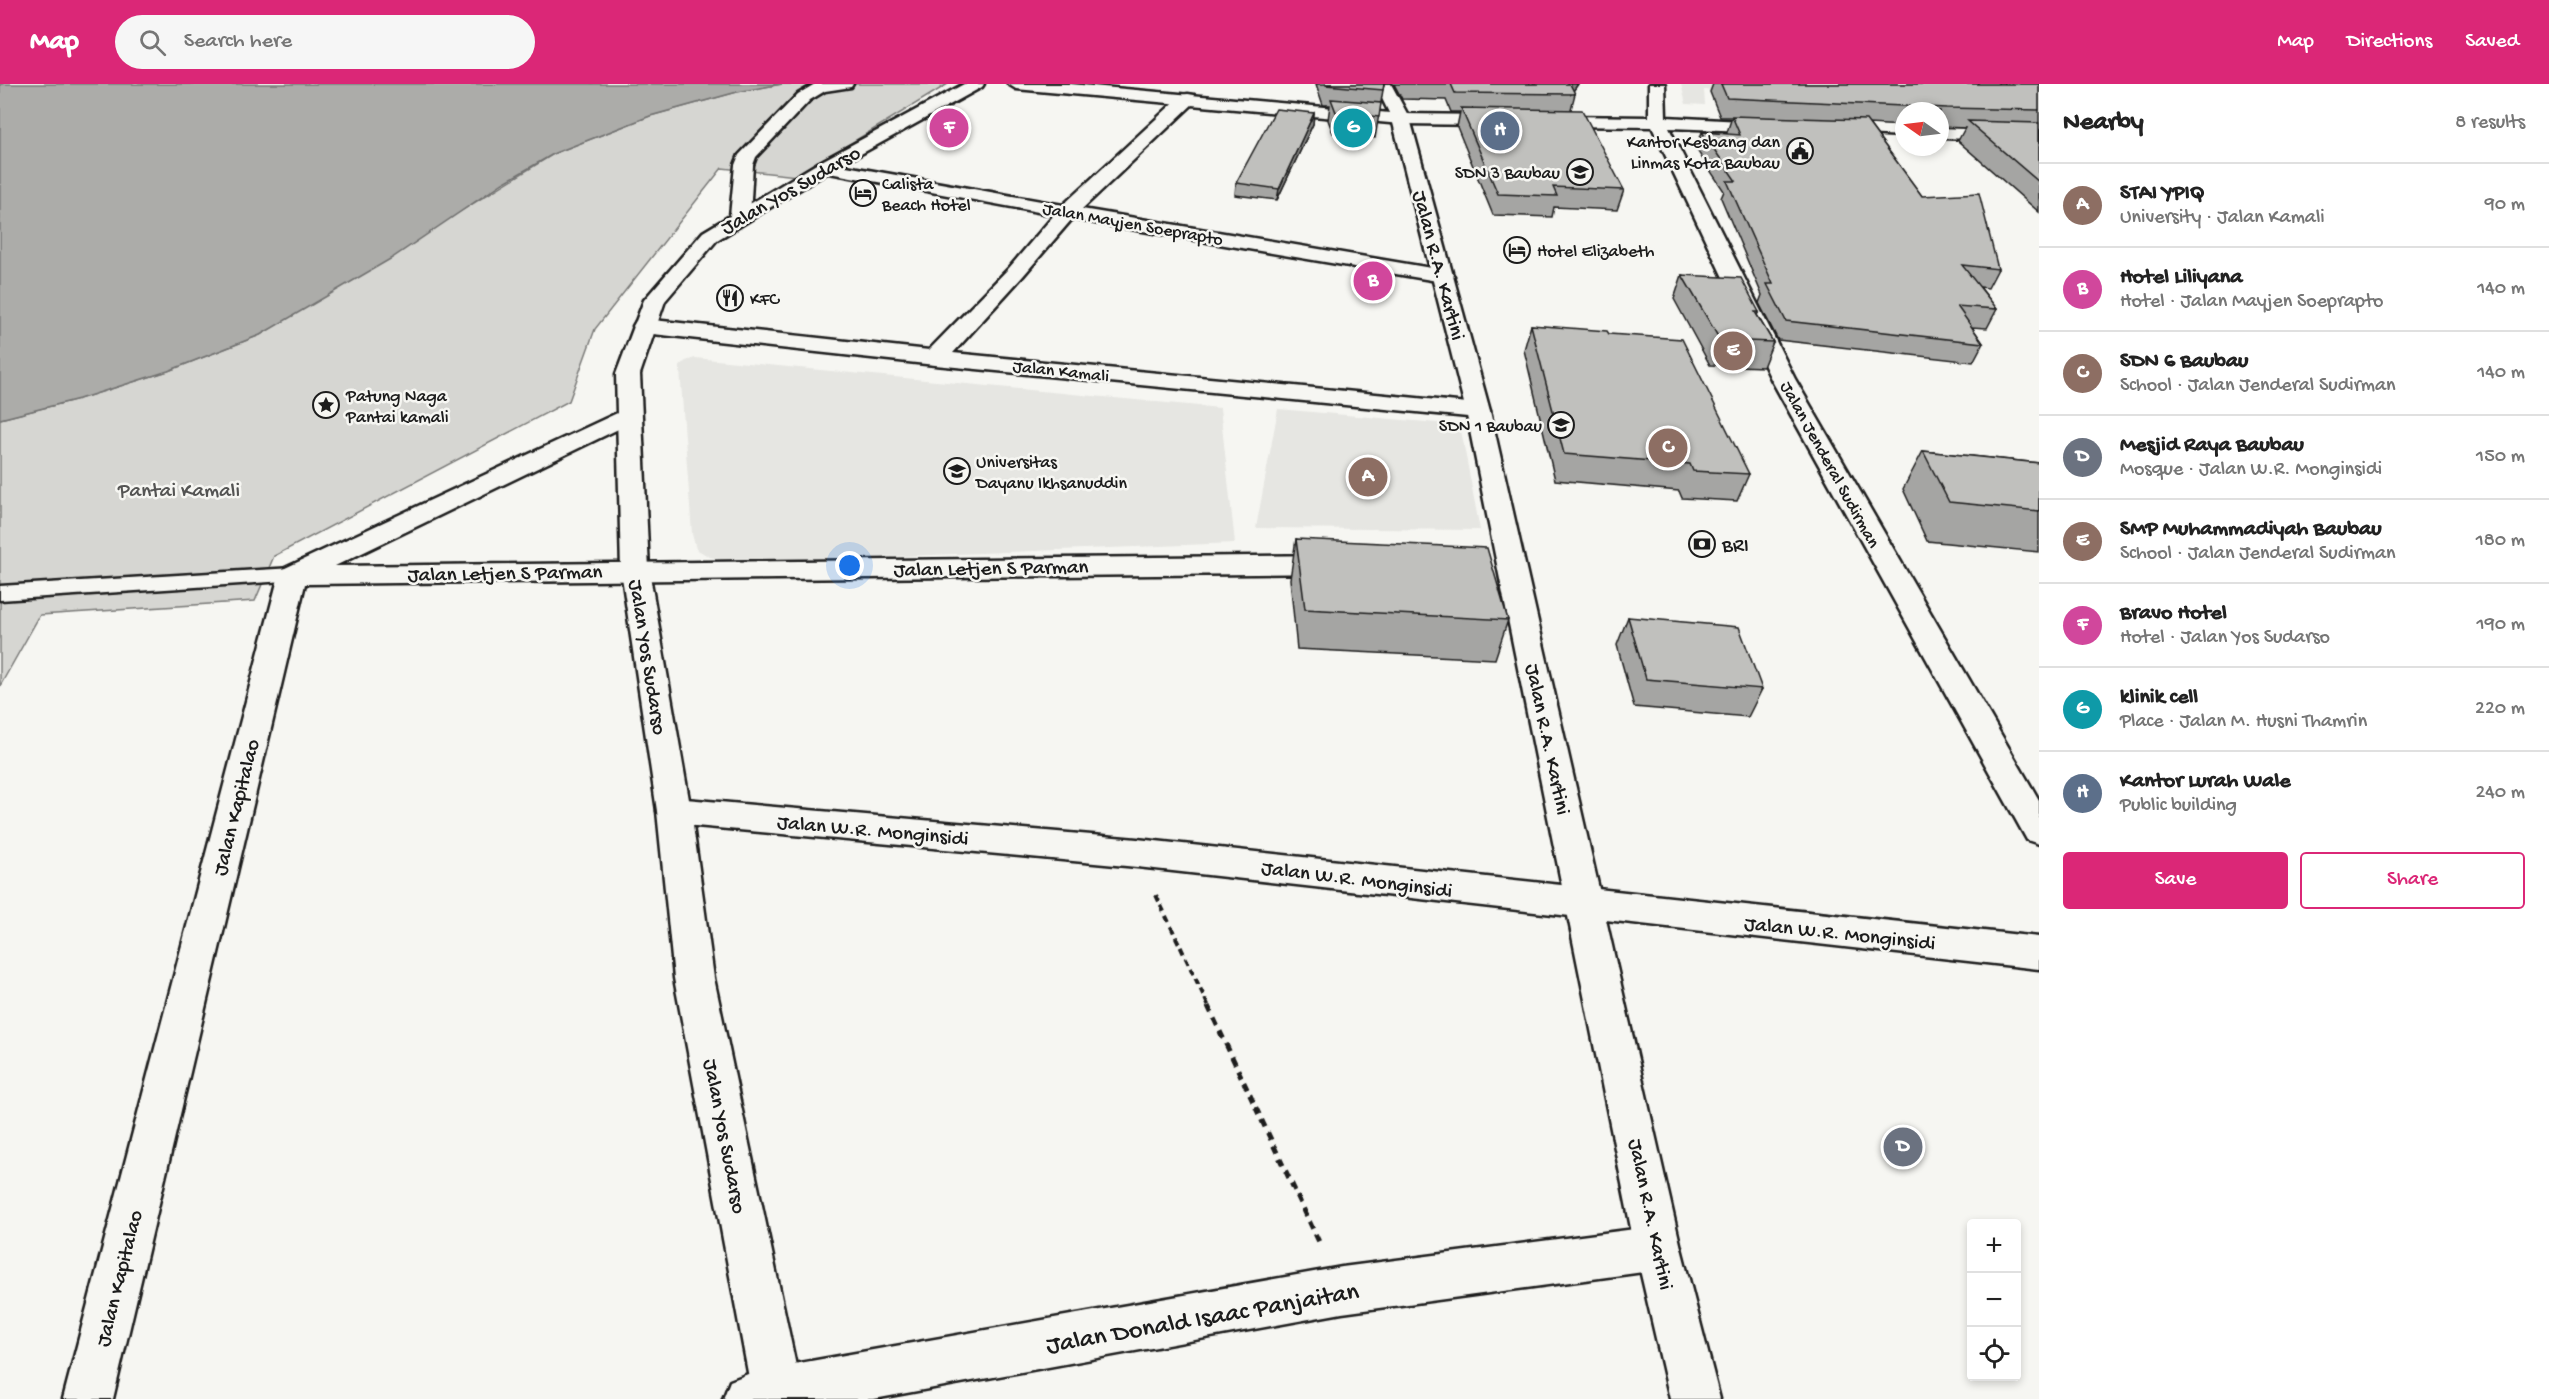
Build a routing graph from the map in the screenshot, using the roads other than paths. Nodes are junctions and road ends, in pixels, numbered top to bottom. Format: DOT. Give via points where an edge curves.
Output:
graph roads {
  1 [pos="844,84"];
  2 [pos="976,84"];
  3 [pos="1016,84"];
  4 [pos="1383,84"];
  5 [pos="1657,84"];
  6 [pos="1188,99"];
  7 [pos="1401,119"];
  8 [pos="1658,122"];
  9 [pos="1787,127"];
  10 [pos="1810,128"];
  11 [pos="1895,131"];
  12 [pos="1949,132"];
  13 [pos="2039,136"];
  14 [pos="824,167"];
  15 [pos="1067,212"];
  16 [pos="740,216"];
  17 [pos="1443,276"];
  18 [pos="644,326"];
  19 [pos="936,358"];
  20 [pos="1478,411"];
  21 [pos="628,415"];
  22 [pos="1366,564"];
  23 [pos="635,570"];
  24 [pos="292,575"];
  25 [pos="0,593"];
  26 [pos="674,811"];
  27 [pos="2039,831"];
  28 [pos="1586,904"];
  29 [pos="2039,953"];
  30 [pos="1658,1248"];
  31 [pos="768,1397"];
  32 [pos="88,1399"];
  33 [pos="1695,1399"];
  1 -- 16 [label="main road" via="821,87 804,97 748,155"];
  2 -- 14 [label="main road, Jalan Yos Sudarso"];
  3 -- 6 [label="main road"];
  4 -- 7 [label="main road, Jalan R.A. Kartini"];
  5 -- 8 [label="main road, Jalan Jenderal Sudirman"];
  6 -- 7 [label="main road"];
  6 -- 15 [label="main road"];
  7 -- 8 [label="main road"];
  7 -- 17 [label="main road, Jalan R.A. Kartini"];
  8 -- 9 [label="main road"];
  8 -- 27 [label="main road, Jalan Jenderal Sudirman" via="1783,379"];
  10 -- 11 [label="main road"];
  12 -- 13 [label="main road"];
  14 -- 15 [label="main road, Jalan Mayjen Soeprapto"];
  14 -- 16 [label="main road, Jalan Yos Sudarso"];
  15 -- 17 [label="main road, Jalan Mayjen Soeprapto"];
  15 -- 19 [label="main road"];
  16 -- 18 [label="main road, Jalan Yos Sudarso" via="710,236 673,276 655,300"];
  17 -- 20 [label="main road, Jalan R.A. Kartini"];
  18 -- 19 [label="main road, Jalan Kamali"];
  18 -- 21 [label="main road, Jalan Yos Sudarso" via="628,374"];
  19 -- 20 [label="main road, Jalan Kamali"];
  20 -- 28 [label="main road, Jalan R.A. Kartini" via="1498,562"];
  21 -- 23 [label="main road, Jalan Yos Sudarso"];
  21 -- 24 [label="main road"];
  22 -- 23 [label="main road, Jalan Letjen S Parman"];
  23 -- 24 [label="main road, Jalan Letjen S Parman"];
  23 -- 26 [label="main road, Jalan Yos Sudarso"];
  24 -- 25 [label="lane"];
  24 -- 32 [label="main road, Jalan Kapitalao"];
  26 -- 28 [label="main road, Jalan W.R. Monginsidi" via="1137,853"];
  26 -- 31 [label="main road, Jalan Yos Sudarso" via="694,978"];
  28 -- 29 [label="main road, Jalan W.R. Monginsidi"];
  28 -- 30 [label="main road, Jalan R.A. Kartini"];
  30 -- 31 [label="main road, Jalan Donald Isaac Panjaitan" via="1342,1290"];
  30 -- 33 [label="main road, Jalan R.A. Kartini"];
}
